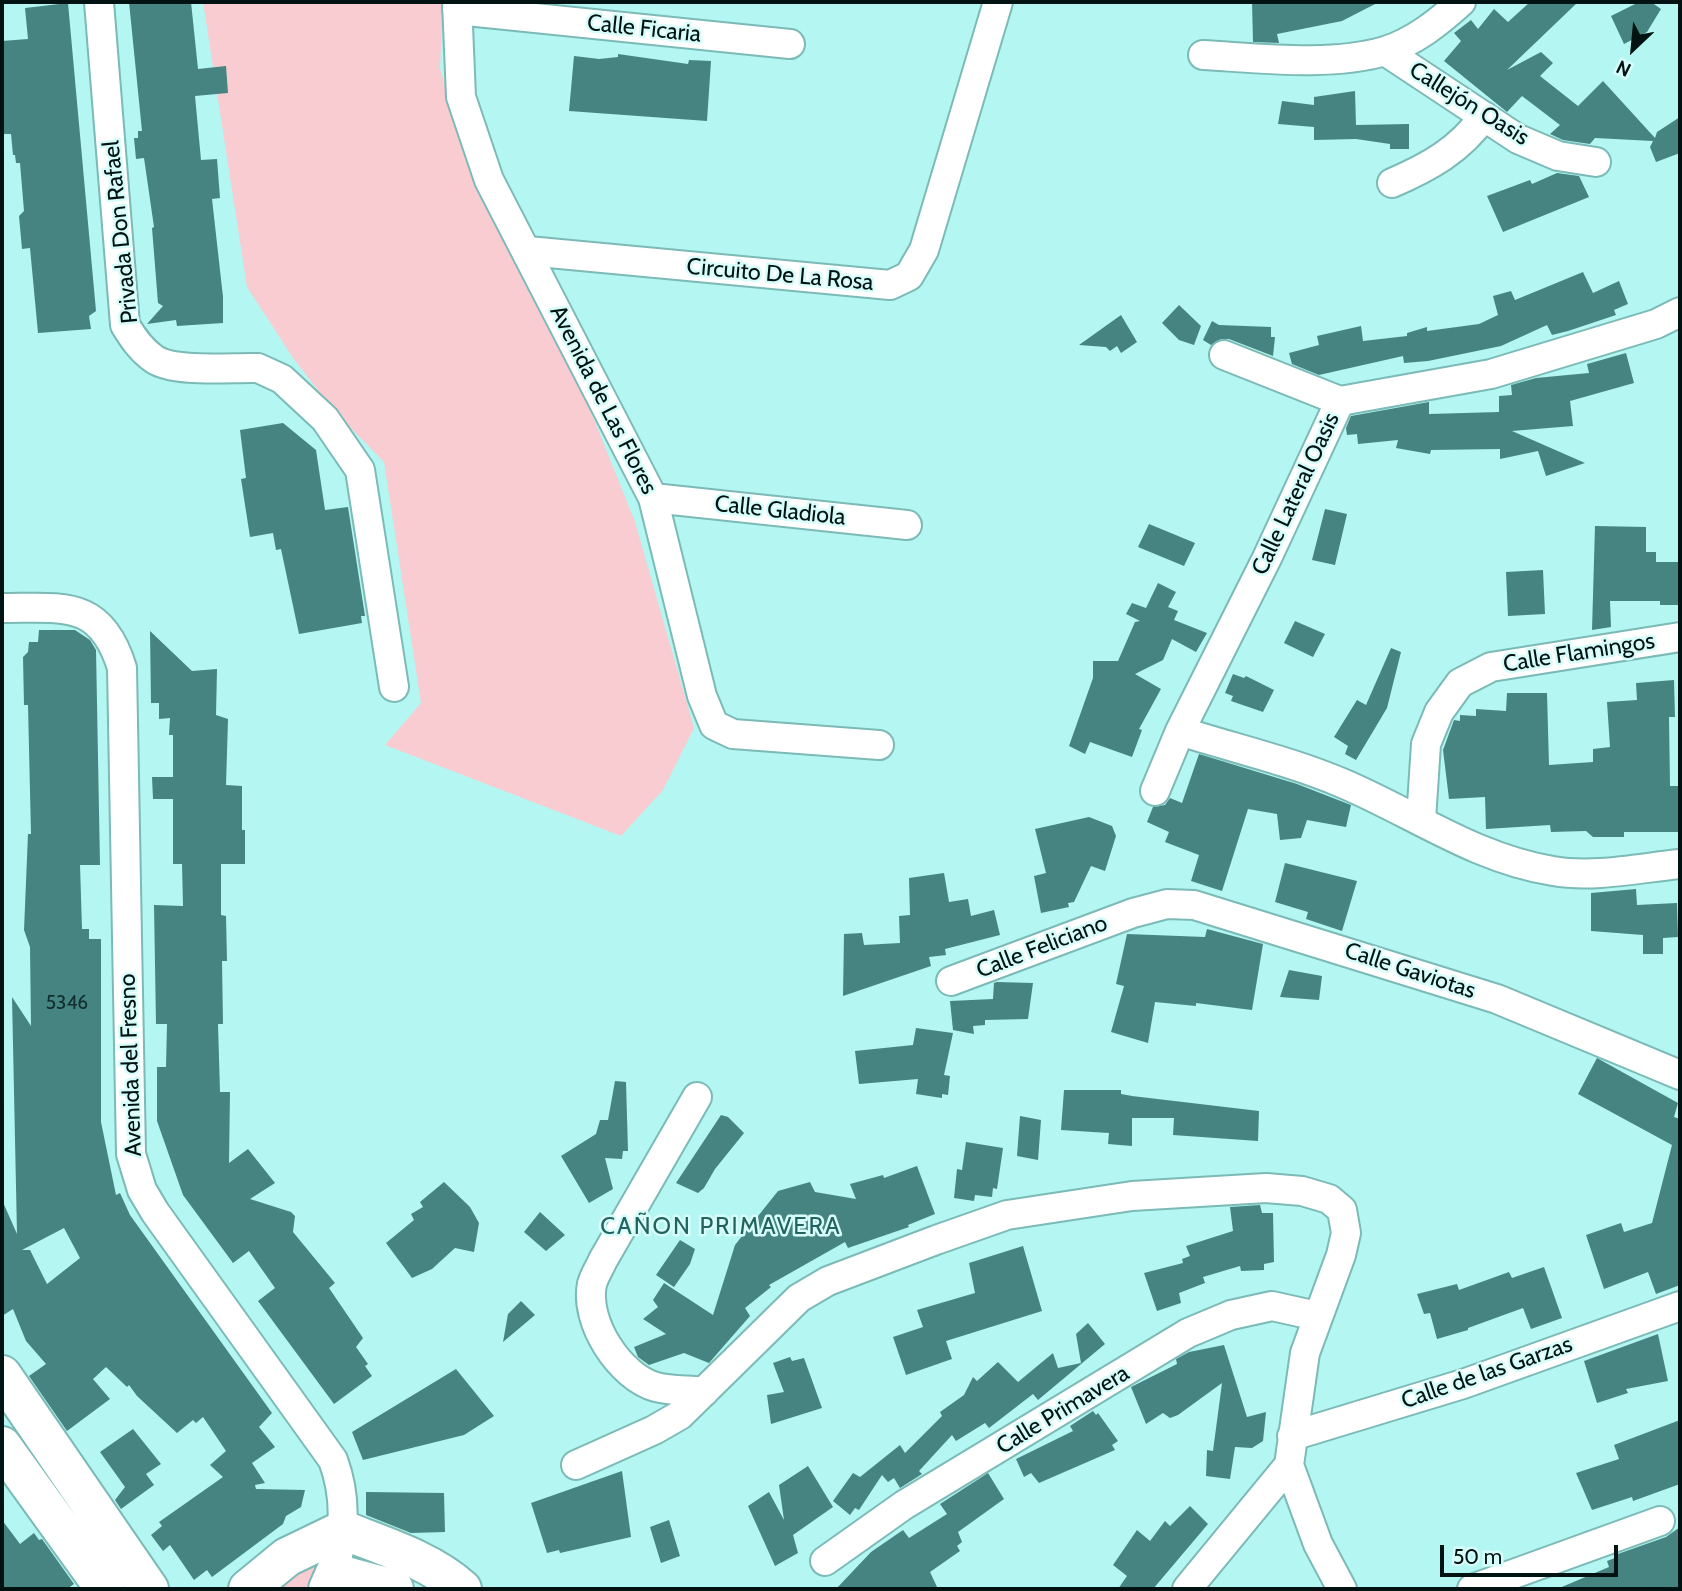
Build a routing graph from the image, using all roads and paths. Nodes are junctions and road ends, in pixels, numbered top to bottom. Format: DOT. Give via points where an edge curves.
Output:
graph roads {
  1 [pos="99,2"];
  2 [pos="998,2"];
  3 [pos="1461,2"];
  4 [pos="457,6"];
  5 [pos="790,44"];
  6 [pos="1385,51"];
  7 [pos="1203,55"];
  8 [pos="1484,116"];
  9 [pos="1596,162"];
  10 [pos="1392,183"];
  11 [pos="527,251"];
  12 [pos="1680,312"];
  13 [pos="1224,355"];
  14 [pos="1340,401"];
  15 [pos="653,498"];
  16 [pos="907,525"];
  17 [pos="2,608"];
  18 [pos="1680,637"];
  19 [pos="394,687"];
  20 [pos="1180,731"];
  21 [pos="879,746"];
  22 [pos="1155,791"];
  23 [pos="1421,820"];
  24 [pos="1680,864"];
  25 [pos="1133,913"];
  26 [pos="951,981"];
  27 [pos="1680,1075"];
  28 [pos="696,1097"];
  29 [pos="1680,1307"];
  30 [pos="1317,1316"];
  31 [pos="2,1375"];
  32 [pos="704,1392"];
  33 [pos="1292,1436"];
  34 [pos="2,1446"];
  35 [pos="576,1465"];
  36 [pos="1289,1465"];
  37 [pos="1660,1521"];
  38 [pos="343,1530"];
  39 [pos="825,1561"];
  40 [pos="331,1581"];
  41 [pos="105,1589"];
  42 [pos="149,1589"];
  43 [pos="248,1589"];
  44 [pos="394,1589"];
  45 [pos="462,1589"];
  46 [pos="1186,1589"];
  47 [pos="1342,1589"];
  48 [pos="1472,1589"];
  1 -- 19 [label="street, Privada Don Rafael" via="125,326 156,361 270,371 325,419 349,451 360,470 368,502"];
  2 -- 11 [label="street, Circuito De La Rosa" via="924,250 909,276 890,285"];
  3 -- 6 [label="street, Callejón Oasis" via="1433,27"];
  4 -- 5 [label="street, Calle Ficaria"];
  4 -- 11 [label="street, Avenida de Las Flores" via="461,97 489,180"];
  6 -- 7 [label="street, Callejón Oasis" via="1315,61"];
  6 -- 8 [label="street, Callejón Oasis"];
  8 -- 9 [label="street, Callejón Oasis" via="1518,139 1558,156"];
  8 -- 10 [label="street" via="1450,153"];
  11 -- 15 [label="street, Avenida de Las Flores"];
  12 -- 14 [label="street, Calle Lateral Oasis" via="1656,324 1491,374"];
  13 -- 14 [label="street"];
  14 -- 20 [label="street, Calle Lateral Oasis"];
  15 -- 16 [label="street, Calle Gladiola"];
  15 -- 21 [label="street, Avenida de Las Flores" via="702,696 714,725 733,734"];
  17 -- 38 [label="street, Avenida del Fresno" via="62,608 87,615 115,644 122,668 131,1154 142,1190 155,1212 333,1460 343,1487"];
  18 -- 23 [label="street, Calle Flamingos" via="1491,667 1460,683 1439,712 1426,744"];
  20 -- 22 [label="street, Calle Lateral Oasis"];
  20 -- 23 [label="street" via="1340,782"];
  23 -- 24 [label="street" via="1478,852 1556,872"];
  25 -- 26 [label="street, Calle Feliciano"];
  25 -- 27 [label="street, Calle Gaviotas" via="1167,904 1219,910 1497,999"];
  28 -- 32 [label="street" via="603,1259 592,1284 592,1301 596,1322 621,1366 657,1388"];
  29 -- 33 [label="street, Calle de las Garzas" via="1464,1384"];
  30 -- 32 [label="street" via="1346,1233 1342,1210 1329,1199 1266,1188 1132,1196 1007,1215 828,1281 799,1298"];
  30 -- 33 [label="street" via="1305,1353"];
  30 -- 39 [label="street, Calle Primavera" via="1272,1306 1231,1315 1188,1333 904,1505"];
  31 -- 42 [label="street"];
  32 -- 35 [label="street" via="680,1415 654,1430"];
  33 -- 36 [label="street"];
  34 -- 41 [label="street"];
  36 -- 46 [label="street"];
  36 -- 47 [label="street" via="1318,1544"];
  37 -- 48 [label="street"];
  38 -- 40 [label="street, Avenida del Fresno"];
  38 -- 43 [label="street" via="287,1558"];
  38 -- 45 [label="street" via="418,1561"];
  40 -- 44 [label="street"];
}
